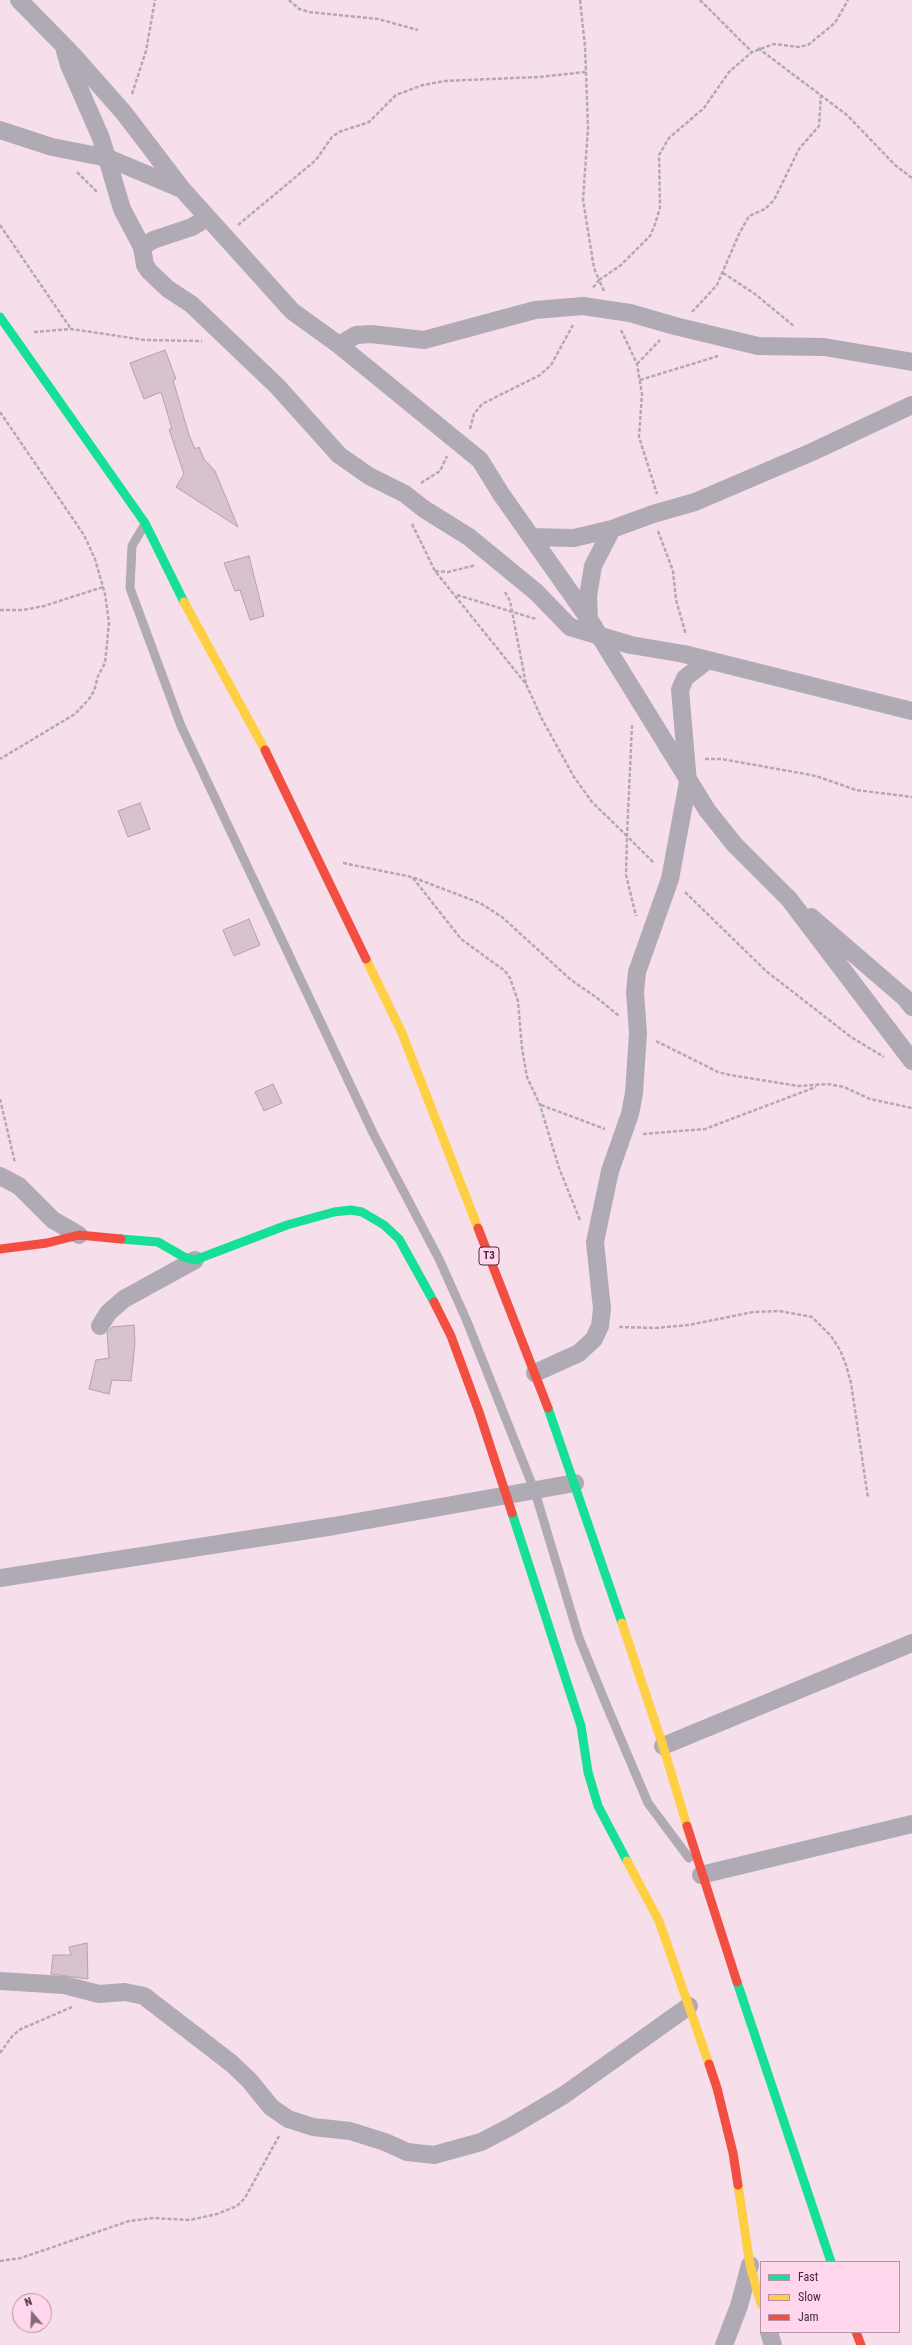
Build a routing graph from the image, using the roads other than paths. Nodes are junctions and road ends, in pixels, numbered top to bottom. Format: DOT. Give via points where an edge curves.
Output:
graph roads {
  1 [pos="19,0"];
  2 [pos="63,45"];
  3 [pos="0,130"];
  4 [pos="108,158"];
  5 [pos="182,189"];
  6 [pos="207,218"];
  7 [pos="142,247"];
  8 [pos="0,317"];
  9 [pos="339,345"];
  10 [pos="912,362"];
  11 [pos="912,405"];
  12 [pos="145,523"];
  13 [pos="612,529"];
  14 [pos="531,537"];
  15 [pos="592,627"];
  16 [pos="708,660"];
  17 [pos="912,711"];
  18 [pos="688,782"];
  19 [pos="789,899"];
  20 [pos="912,1007"];
  21 [pos="912,1062"];
  22 [pos="0,1176"];
  23 [pos="79,1235"];
  24 [pos="0,1249"];
  25 [pos="194,1260"];
  26 [pos="100,1326"];
  27 [pos="535,1373"];
  28 [pos="575,1484"];
  29 [pos="535,1492"];
  30 [pos="507,1496"];
  31 [pos="0,1578"];
  32 [pos="912,1642"];
  33 [pos="663,1746"];
  34 [pos="912,1824"];
  35 [pos="701,1875"];
  36 [pos="0,1981"];
  37 [pos="689,2006"];
  38 [pos="831,2261"];
  39 [pos="750,2265"];
  40 [pos="760,2300"];
  41 [pos="769,2333"];
  42 [pos="856,2333"];
  43 [pos="724,2345"];
  44 [pos="773,2345"];
  45 [pos="861,2345"];
  1 -- 2 [label="street"];
  2 -- 4 [label="street"];
  2 -- 5 [label="street" via="124,113"];
  3 -- 4 [label="street" via="52,148"];
  4 -- 5 [label="street"];
  4 -- 7 [label="street" via="126,220"];
  5 -- 6 [label="street"];
  6 -- 7 [label="street" via="192,227 153,240"];
  6 -- 9 [label="street" via="292,311"];
  7 -- 15 [label="street" via="145,265 153,276 191,304 250,360 339,455 382,484 405,494 469,537 536,592 570,627"];
  8 -- 12 [label="main road, T3"];
  9 -- 10 [label="street" via="356,336 371,334 424,340 535,310 583,306 615,310 758,346 824,347"];
  9 -- 14 [label="street" via="480,460 500,494"];
  11 -- 13 [label="street" via="719,493"];
  12 -- 27 [label="main road, T3" via="193,621 260,739 402,1033"];
  12 -- 29 [label="lane" via="132,546 130,588 181,726 373,1132 439,1259 466,1319"];
  13 -- 14 [label="street" via="574,538"];
  13 -- 15 [label="street" via="593,566 588,596"];
  14 -- 15 [label="street"];
  15 -- 16 [label="street" via="631,645"];
  15 -- 18 [label="street" via="660,732"];
  16 -- 17 [label="street"];
  16 -- 18 [label="street" via="685,678 680,690"];
  18 -- 19 [label="street" via="706,810 734,844"];
  18 -- 27 [label="street" via="670,879 637,972 635,992 638,1033 634,1093 601,1210 595,1242 602,1309 600,1326 594,1339 579,1353"];
  19 -- 20 [label="street" via="905,998"];
  19 -- 21 [label="street"];
  22 -- 23 [label="street" via="19,1186 53,1220"];
  23 -- 24 [label="main road" via="47,1243"];
  23 -- 25 [label="main road" via="158,1242"];
  25 -- 26 [label="street" via="124,1300 108,1313"];
  25 -- 30 [label="main road" via="247,1239 334,1212 362,1212 384,1225 399,1239 421,1275 451,1336"];
  27 -- 28 [label="main road, T3"];
  28 -- 29 [label="street"];
  28 -- 33 [label="main road, T3"];
  29 -- 30 [label="street"];
  29 -- 35 [label="lane" via="579,1638 648,1803"];
  30 -- 31 [label="street" via="327,1528"];
  30 -- 37 [label="main road" via="582,1726 588,1772 598,1806 659,1921"];
  32 -- 33 [label="street"];
  33 -- 35 [label="main road, T3"];
  34 -- 35 [label="street"];
  35 -- 38 [label="main road, T3"];
  36 -- 37 [label="street" via="64,1985 99,1994 111,1991 136,1992 163,2008 231,2062 270,2107 288,2119 313,2126 350,2131 407,2152 434,2156 481,2142 564,2095"];
  37 -- 39 [label="main road" via="717,2088 731,2146"];
  39 -- 40 [label="main road"];
  39 -- 43 [label="street" via="739,2306"];
  41 -- 44 [label="street"];
  42 -- 45 [label="main road"];
}
